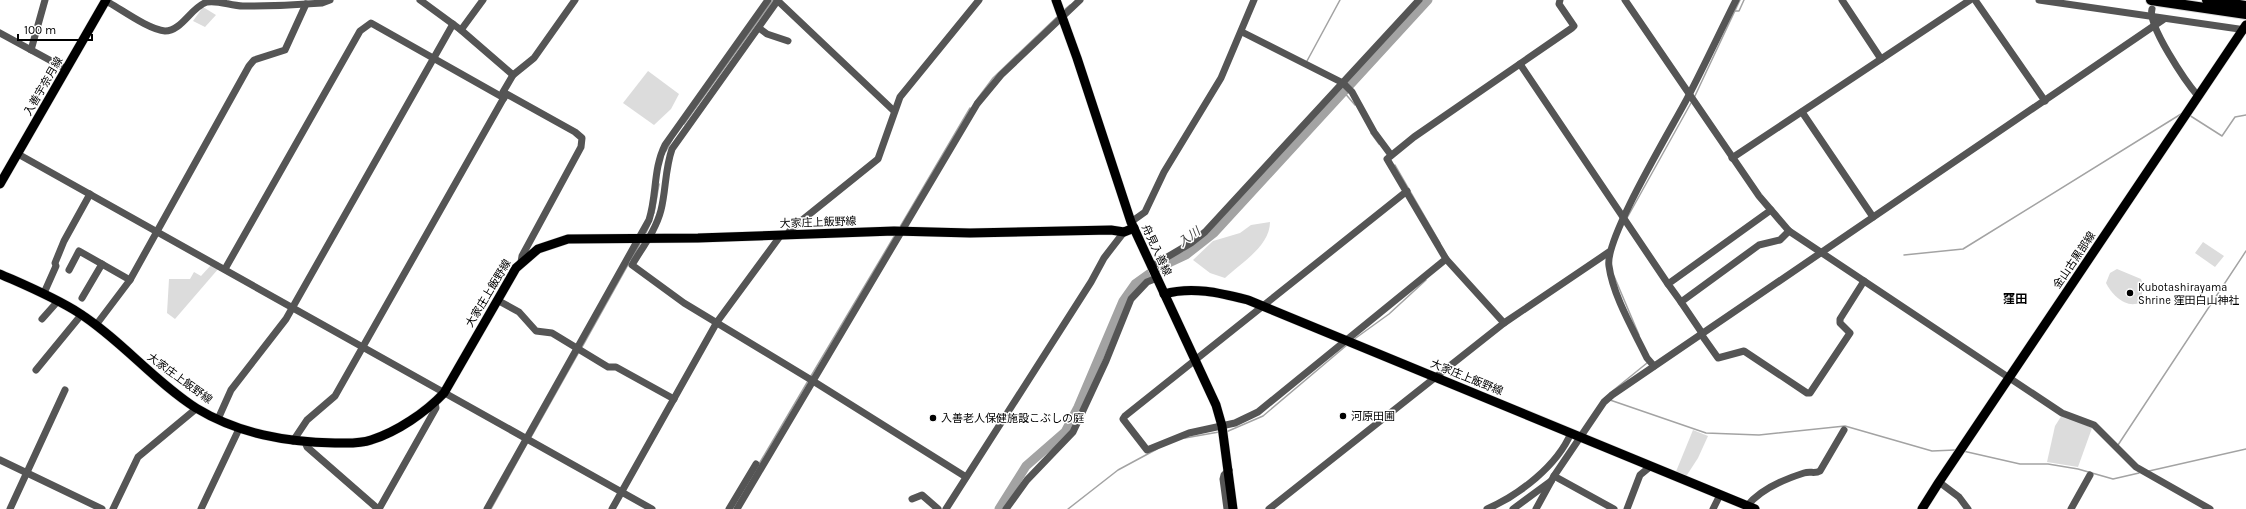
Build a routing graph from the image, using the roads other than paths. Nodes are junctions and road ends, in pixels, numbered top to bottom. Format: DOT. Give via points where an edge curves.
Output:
graph roads {
  1 [pos="45,0"];
  2 [pos="106,0"];
  3 [pos="330,0"];
  4 [pos="420,0"];
  5 [pos="483,0"];
  6 [pos="575,0"];
  7 [pos="768,0"];
  8 [pos="778,0"];
  9 [pos="979,0"];
  10 [pos="1056,0"];
  11 [pos="1080,0"];
  12 [pos="1419,0"];
  13 [pos="1560,0"];
  14 [pos="1625,0"];
  15 [pos="1736,0"];
  16 [pos="1842,0"];
  17 [pos="1970,0"];
  18 [pos="1974,0"];
  19 [pos="2039,0"];
  20 [pos="2207,0"];
  21 [pos="1251,1"];
  22 [pos="306,4"];
  23 [pos="2246,6"];
  24 [pos="2151,8"];
  25 [pos="2246,14"];
  26 [pos="1061,18"];
  27 [pos="2164,19"];
  28 [pos="453,24"];
  29 [pos="2154,27"];
  30 [pos="759,28"];
  31 [pos="2245,28"];
  32 [pos="461,30"];
  33 [pos="1242,32"];
  34 [pos="0,33"];
  35 [pos="788,41"];
  36 [pos="32,50"];
  37 [pos="434,58"];
  38 [pos="1881,58"];
  39 [pos="1520,64"];
  40 [pos="66,69"];
  41 [pos="513,75"];
  42 [pos="1343,83"];
  43 [pos="1689,95"];
  44 [pos="505,96"];
  45 [pos="2198,96"];
  46 [pos="2044,101"];
  47 [pos="894,111"];
  48 [pos="1802,112"];
  49 [pos="18,154"];
  50 [pos="1391,155"];
  51 [pos="1732,158"];
  52 [pos="0,184"];
  53 [pos="1407,192"];
  54 [pos="90,194"];
  55 [pos="1771,210"];
  56 [pos="1873,217"];
  57 [pos="1624,218"];
  58 [pos="1132,225"];
  59 [pos="899,231"];
  60 [pos="1789,231"];
  61 [pos="157,232"];
  62 [pos="1124,232"];
  63 [pos="784,235"];
  64 [pos="645,237"];
  65 [pos="1609,252"];
  66 [pos="1820,252"];
  67 [pos="1446,259"];
  68 [pos="521,262"];
  69 [pos="629,263"];
  70 [pos="102,264"];
  71 [pos="1152,266"];
  72 [pos="69,270"];
  73 [pos="225,270"];
  74 [pos="0,274"];
  75 [pos="1157,278"];
  76 [pos="130,280"];
  77 [pos="1864,282"];
  78 [pos="1668,284"];
  79 [pos="44,293"];
  80 [pos="1164,294"];
  81 [pos="82,298"];
  82 [pos="497,300"];
  83 [pos="58,301"];
  84 [pos="1681,302"];
  85 [pos="1262,306"];
  86 [pos="293,307"];
  87 [pos="82,314"];
  88 [pos="42,319"];
  89 [pos="717,322"];
  90 [pos="1504,323"];
  91 [pos="96,325"];
  92 [pos="1702,334"];
  93 [pos="1350,341"];
  94 [pos="364,347"];
  95 [pos="578,348"];
  96 [pos="1194,360"];
  97 [pos="1654,366"];
  98 [pos="36,370"];
  99 [pos="1436,378"];
  100 [pos="2008,378"];
  101 [pos="813,381"];
  102 [pos="65,390"];
  103 [pos="444,392"];
  104 [pos="674,399"];
  105 [pos="435,402"];
  106 [pos="196,408"];
  107 [pos="218,419"];
  108 [pos="1222,426"];
  109 [pos="239,429"];
  110 [pos="1844,430"];
  111 [pos="1575,435"];
  112 [pos="526,439"];
  113 [pos="293,441"];
  114 [pos="305,442"];
  115 [pos="0,460"];
  116 [pos="756,464"];
  117 [pos="1651,466"];
  118 [pos="1229,470"];
  119 [pos="27,473"];
  120 [pos="2090,475"];
  121 [pos="966,478"];
  122 [pos="1553,478"];
  123 [pos="1938,482"];
  124 [pos="622,492"];
  125 [pos="1720,495"];
  126 [pos="912,499"];
  127 [pos="1751,507"];
  128 [pos="10,509"];
  129 [pos="102,509"];
  130 [pos="113,509"];
  131 [pos="201,509"];
  132 [pos="379,509"];
  133 [pos="487,509"];
  134 [pos="612,509"];
  135 [pos="652,509"];
  136 [pos="729,509"];
  137 [pos="738,509"];
  138 [pos="938,509"];
  139 [pos="946,509"];
  140 [pos="1006,509"];
  141 [pos="1227,509"];
  142 [pos="1233,509"];
  143 [pos="1269,509"];
  144 [pos="1487,509"];
  145 [pos="1513,509"];
  146 [pos="1536,509"];
  147 [pos="1614,509"];
  148 [pos="1627,509"];
  149 [pos="1713,509"];
  150 [pos="1922,509"];
  151 [pos="1968,509"];
  152 [pos="2071,509"];
  153 [pos="2210,509"];
  1 -- 36 [label="street"];
  2 -- 22 [label="street" via="157,30 167,31 199,5 207,2 241,6"];
  2 -- 40 [label="main road, 入善宇奈月線"];
  3 -- 22 [label="street"];
  4 -- 28 [label="street"];
  5 -- 32 [label="street"];
  6 -- 41 [label="street" via="534,58"];
  7 -- 64 [label="street" via="665,145 656,166 655,198"];
  8 -- 30 [label="street"];
  8 -- 47 [label="street"];
  9 -- 47 [label="street" via="906,88"];
  10 -- 26 [label="main road, 舟見入善線"];
  11 -- 26 [label="street"];
  12 -- 42 [label="street"];
  13 -- 39 [label="street" via="1559,4 1574,26"];
  14 -- 43 [label="street"];
  15 -- 43 [label="street"];
  16 -- 38 [label="street"];
  17 -- 38 [label="street"];
  18 -- 46 [label="street"];
  19 -- 24 [label="street" via="2109,12"];
  20 -- 23 [label="highway"];
  21 -- 33 [label="street"];
  22 -- 61 [label="street" via="285,50 254,60 250,66"];
  24 -- 25 [label="highway"];
  24 -- 27 [label="street"];
  24 -- 29 [label="street"];
  26 -- 58 [label="main road, 舟見入善線" via="1077,58"];
  26 -- 59 [label="street" via="988,88"];
  27 -- 29 [label="street"];
  27 -- 31 [label="street"];
  28 -- 32 [label="street"];
  28 -- 37 [label="street"];
  29 -- 45 [label="street" via="2187,83"];
  29 -- 46 [label="street"];
  30 -- 35 [label="street" via="767,34"];
  30 -- 64 [label="street" via="672,149 667,165 661,212"];
  31 -- 45 [label="main road, 金山古黒部線"];
  32 -- 41 [label="street"];
  33 -- 42 [label="street"];
  33 -- 58 [label="street" via="1221,78 1164,172 1152,200 1145,212"];
  34 -- 36 [label="street"];
  36 -- 40 [label="street"];
  37 -- 44 [label="street"];
  37 -- 73 [label="street" via="371,23 360,31"];
  37 -- 86 [label="street"];
  38 -- 48 [label="street"];
  39 -- 50 [label="street"];
  39 -- 57 [label="street"];
  40 -- 49 [label="main road, 入善宇奈月線"];
  41 -- 44 [label="street" via="503,92"];
  42 -- 50 [label="street" via="1351,91 1374,132"];
  42 -- 71 [label="street" via="1205,232"];
  43 -- 51 [label="street"];
  43 -- 57 [label="street"];
  44 -- 68 [label="street" via="582,138 581,147"];
  44 -- 94 [label="street"];
  45 -- 100 [label="main road, 金山古黒部線"];
  46 -- 56 [label="street"];
  47 -- 63 [label="street" via="878,159"];
  48 -- 51 [label="street"];
  48 -- 56 [label="street"];
  49 -- 52 [label="main road, 入善宇奈月線"];
  49 -- 54 [label="street"];
  50 -- 53 [label="street" via="1387,159"];
  51 -- 55 [label="street"];
  53 -- 67 [label="street"];
  53 -- 85 [label="street"];
  54 -- 61 [label="street"];
  54 -- 79 [label="street" via="64,241"];
  55 -- 60 [label="street"];
  55 -- 78 [label="street"];
  56 -- 66 [label="street"];
  57 -- 65 [label="street"];
  57 -- 78 [label="street"];
  58 -- 62 [label="main road, 大家庄上飯野線"];
  58 -- 71 [label="main road, 舟見入善線"];
  59 -- 62 [label="main road, 大家庄上飯野線"];
  59 -- 63 [label="main road, 大家庄上飯野線"];
  59 -- 101 [label="street"];
  60 -- 66 [label="street"];
  60 -- 84 [label="street" via="1780,240 1759,245"];
  61 -- 73 [label="street"];
  61 -- 76 [label="street"];
  62 -- 121 [label="street" via="1104,258"];
  63 -- 64 [label="main road, 大家庄上飯野線"];
  63 -- 89 [label="street"];
  64 -- 68 [label="main road, 大家庄上飯野線" via="557,241 538,249"];
  64 -- 69 [label="street"];
  65 -- 90 [label="street"];
  65 -- 97 [label="street" via="1608,266 1617,293 1647,358"];
  66 -- 77 [label="street"];
  66 -- 92 [label="street"];
  67 -- 90 [label="street"];
  67 -- 93 [label="street"];
  68 -- 82 [label="main road, 大家庄上飯野線"];
  69 -- 89 [label="street" via="684,303"];
  69 -- 95 [label="street"];
  70 -- 72 [label="street" via="79,250"];
  70 -- 76 [label="street"];
  70 -- 81 [label="street"];
  71 -- 75 [label="main road, 舟見入善線"];
  73 -- 86 [label="street"];
  74 -- 79 [label="main road, 大家庄上飯野線"];
  75 -- 80 [label="main road, 舟見入善線"];
  75 -- 140 [label="street" via="1147,282 1131,299 1073,432 1027,480"];
  76 -- 91 [label="street"];
  77 -- 92 [label="street" via="1840,319 1840,323 1850,333 1810,393 1744,351 1718,358"];
  77 -- 100 [label="street"];
  78 -- 84 [label="street"];
  79 -- 83 [label="main road, 大家庄上飯野線"];
  80 -- 85 [label="main road, 大家庄上飯野線" via="1178,290 1198,290 1236,297"];
  80 -- 96 [label="main road, 舟見入善線"];
  82 -- 95 [label="street" via="519,312 536,331 552,334"];
  82 -- 103 [label="main road, 大家庄上飯野線"];
  83 -- 87 [label="main road, 大家庄上飯野線"];
  83 -- 88 [label="street"];
  84 -- 92 [label="street"];
  85 -- 93 [label="main road, 大家庄上飯野線"];
  85 -- 96 [label="street"];
  86 -- 94 [label="street"];
  86 -- 107 [label="street" via="231,390"];
  87 -- 91 [label="main road, 大家庄上飯野線"];
  87 -- 98 [label="street"];
  89 -- 101 [label="street"];
  89 -- 104 [label="street"];
  90 -- 99 [label="street"];
  91 -- 106 [label="main road, 大家庄上飯野線" via="154,376"];
  92 -- 97 [label="street"];
  93 -- 99 [label="main road, 大家庄上飯野線"];
  93 -- 108 [label="street" via="1258,412 1245,420"];
  94 -- 103 [label="street"];
  94 -- 113 [label="street" via="335,396 307,420"];
  95 -- 104 [label="street" via="608,367 616,367"];
  95 -- 112 [label="street"];
  96 -- 108 [label="main road, 舟見入善線" via="1214,401"];
  96 -- 108 [label="street" via="1123,419 1148,450 1189,434"];
  97 -- 111 [label="street" via="1604,402"];
  99 -- 111 [label="main road, 大家庄上飯野線"];
  99 -- 143 [label="street"];
  100 -- 123 [label="main road, 金山古黒部線"];
  100 -- 153 [label="street" via="2062,413 2094,425 2136,467"];
  101 -- 121 [label="street"];
  101 -- 137 [label="street"];
  102 -- 119 [label="street"];
  103 -- 105 [label="main road, 大家庄上飯野線"];
  103 -- 112 [label="street"];
  104 -- 124 [label="street"];
  105 -- 114 [label="main road, 大家庄上飯野線" via="400,426 370,441"];
  105 -- 132 [label="street" via="436,408"];
  106 -- 107 [label="main road, 大家庄上飯野線"];
  106 -- 130 [label="street" via="138,457"];
  107 -- 109 [label="main road, 大家庄上飯野線"];
  108 -- 118 [label="main road, 舟見入善線"];
  109 -- 113 [label="main road, 大家庄上飯野線"];
  109 -- 131 [label="street"];
  110 -- 127 [label="street" via="1820,471 1801,474 1757,494"];
  111 -- 117 [label="main road, 大家庄上飯野線"];
  111 -- 122 [label="street"];
  111 -- 144 [label="street" via="1550,464 1507,499"];
  112 -- 124 [label="street"];
  112 -- 133 [label="street"];
  113 -- 114 [label="main road, 大家庄上飯野線"];
  114 -- 132 [label="street" via="307,447"];
  115 -- 119 [label="street"];
  116 -- 136 [label="street"];
  117 -- 125 [label="main road, 大家庄上飯野線"];
  117 -- 148 [label="street" via="1640,475"];
  118 -- 141 [label="street" via="1223,479"];
  118 -- 142 [label="main road, 舟見入善線"];
  119 -- 128 [label="street"];
  119 -- 129 [label="street"];
  120 -- 152 [label="street"];
  121 -- 139 [label="street"];
  122 -- 145 [label="street"];
  122 -- 146 [label="street"];
  122 -- 147 [label="street"];
  123 -- 150 [label="main road, 金山古黒部線"];
  123 -- 151 [label="street" via="1959,497"];
  124 -- 134 [label="street"];
  124 -- 135 [label="street"];
  125 -- 127 [label="main road, 大家庄上飯野線"];
  125 -- 149 [label="street"];
  126 -- 138 [label="street" via="922,495"];
}
